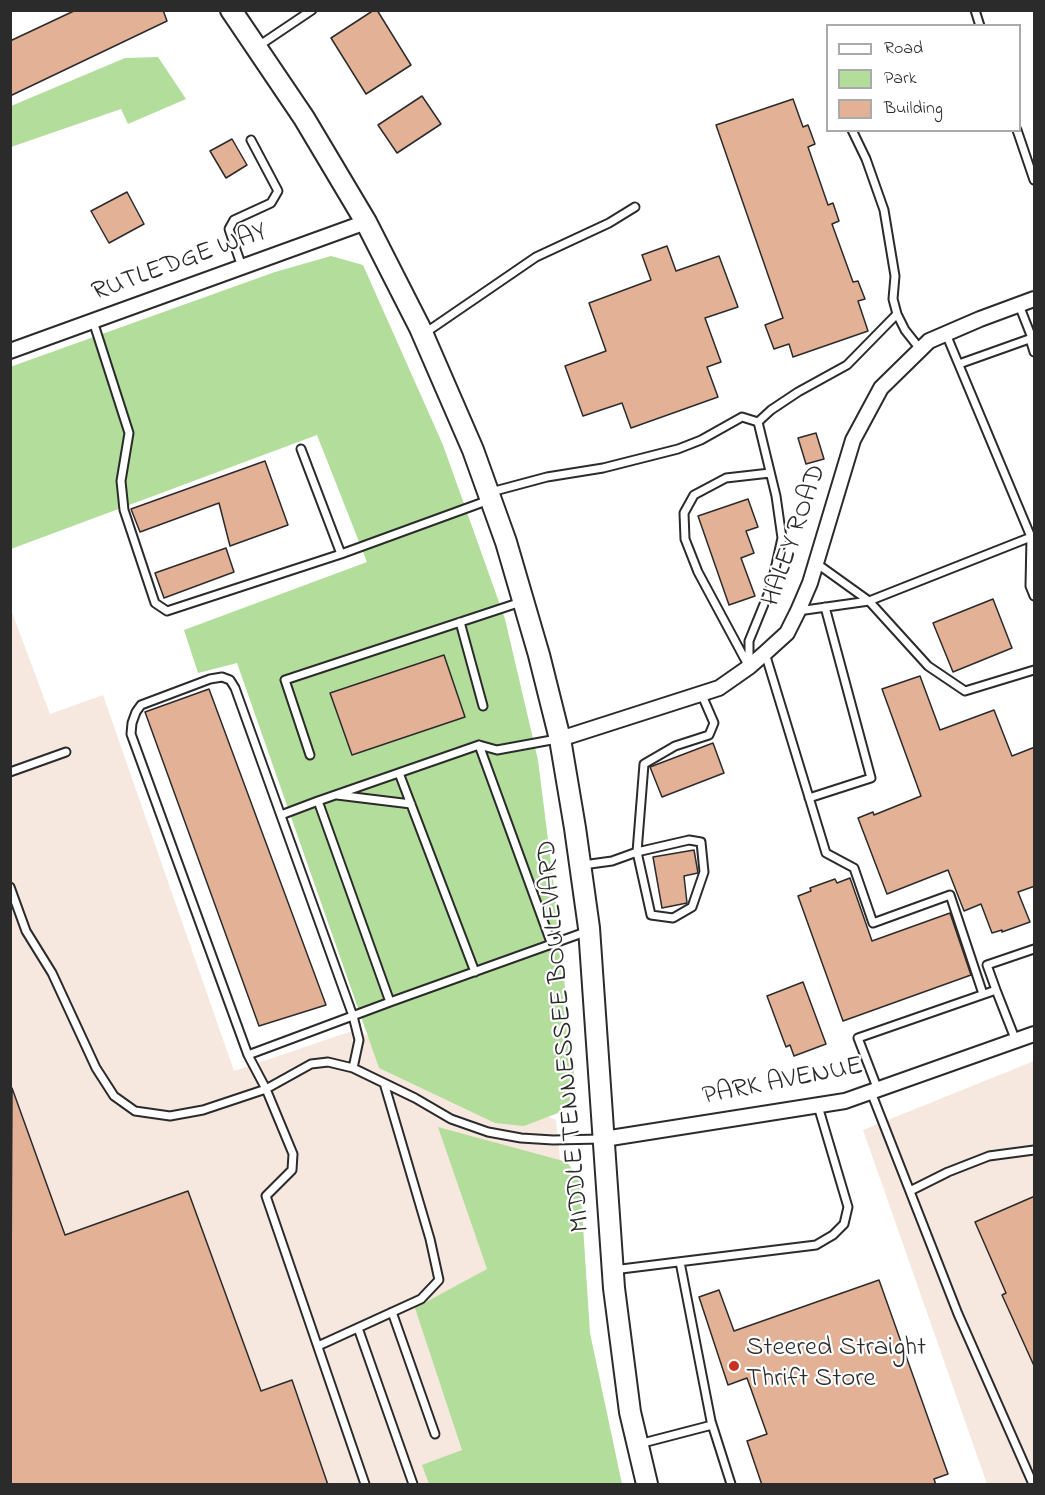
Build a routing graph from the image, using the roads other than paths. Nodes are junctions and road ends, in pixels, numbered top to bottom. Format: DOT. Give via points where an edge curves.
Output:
graph roads {
  1 [pos="231,10"];
  2 [pos="312,10"];
  3 [pos="301,14"];
  4 [pos="256,48"];
  5 [pos="853,132"];
  6 [pos="1018,132"];
  7 [pos="251,141"];
  8 [pos="1035,180"];
  9 [pos="635,207"];
  10 [pos="366,222"];
  11 [pos="242,267"];
  12 [pos="1035,299"];
  13 [pos="1019,304"];
  14 [pos="897,314"];
  15 [pos="93,321"];
  16 [pos="423,334"];
  17 [pos="946,334"];
  18 [pos="1030,339"];
  19 [pos="921,350"];
  20 [pos="10,351"];
  21 [pos="1035,352"];
  22 [pos="959,364"];
  23 [pos="758,422"];
  24 [pos="301,449"];
  25 [pos="770,473"];
  26 [pos="489,497"];
  27 [pos="1031,537"];
  28 [pos="341,554"];
  29 [pos="816,563"];
  30 [pos="1035,596"];
  31 [pos="523,601"];
  32 [pos="869,601"];
  33 [pos="825,607"];
  34 [pos="798,611"];
  35 [pos="460,622"];
  36 [pos="765,653"];
  37 [pos="750,668"];
  38 [pos="1035,670"];
  39 [pos="701,693"];
  40 [pos="483,706"];
  41 [pos="560,739"];
  42 [pos="479,745"];
  43 [pos="66,752"];
  44 [pos="310,755"];
  45 [pos="10,772"];
  46 [pos="399,772"];
  47 [pos="335,795"];
  48 [pos="810,798"];
  49 [pos="318,801"];
  50 [pos="411,804"];
  51 [pos="281,815"];
  52 [pos="637,852"];
  53 [pos="581,866"];
  54 [pos="10,887"];
  55 [pos="590,931"];
  56 [pos="552,945"];
  57 [pos="1035,949"];
  58 [pos="475,972"];
  59 [pos="996,990"];
  60 [pos="983,994"];
  61 [pos="390,1002"];
  62 [pos="353,1016"];
  63 [pos="1035,1035"];
  64 [pos="1016,1041"];
  65 [pos="248,1055"];
  66 [pos="353,1068"];
  67 [pos="384,1083"];
  68 [pos="266,1089"];
  69 [pos="874,1091"];
  70 [pos="818,1106"];
  71 [pos="604,1139"];
  72 [pos="1035,1150"];
  73 [pos="910,1191"];
  74 [pos="680,1262"];
  75 [pos="613,1270"];
  76 [pos="392,1312"];
  77 [pos="357,1328"];
  78 [pos="318,1346"];
  79 [pos="712,1425"];
  80 [pos="435,1434"];
  81 [pos="638,1444"];
  82 [pos="365,1485"];
  83 [pos="413,1485"];
  84 [pos="647,1485"];
  85 [pos="731,1485"];
  86 [pos="1033,1485"];
  1 -- 4 [label="main road, MIDDLE TENNESSEE BOULEVARD"];
  2 -- 3 [label="lane"];
  3 -- 4 [label="lane"];
  4 -- 10 [label="main road, MIDDLE TENNESSEE BOULEVARD" via="304,118"];
  5 -- 14 [label="lane" via="885,210"];
  6 -- 8 [label="lane"];
  7 -- 11 [label="lane" via="278,190 271,203 234,220 229,229"];
  9 -- 16 [label="lane" via="536,257"];
  10 -- 11 [label="street, RUTLEDGE WAY"];
  10 -- 16 [label="main road, MIDDLE TENNESSEE BOULEVARD"];
  11 -- 15 [label="street, RUTLEDGE WAY"];
  12 -- 13 [label="street, HALEY ROAD"];
  13 -- 17 [label="street, HALEY ROAD"];
  13 -- 18 [label="lane"];
  14 -- 19 [label="lane"];
  14 -- 23 [label="lane" via="847,365 798,392"];
  15 -- 20 [label="street, RUTLEDGE WAY"];
  15 -- 28 [label="lane" via="129,433 121,481 124,510 155,603 167,611"];
  16 -- 26 [label="main road, MIDDLE TENNESSEE BOULEVARD"];
  17 -- 19 [label="street, HALEY ROAD" via="929,341"];
  17 -- 22 [label="lane"];
  18 -- 21 [label="lane"];
  18 -- 22 [label="lane"];
  19 -- 29 [label="street, HALEY ROAD" via="881,388 853,440"];
  22 -- 27 [label="lane"];
  23 -- 25 [label="lane"];
  23 -- 26 [label="lane" via="742,417 678,449 548,477"];
  24 -- 28 [label="lane"];
  25 -- 37 [label="lane" via="782,538 771,587 749,642"];
  25 -- 37 [label="lane" via="726,478 694,495 684,513 685,539 698,572"];
  26 -- 28 [label="lane"];
  26 -- 31 [label="main road, MIDDLE TENNESSEE BOULEVARD"];
  27 -- 30 [label="lane" via="1030,586"];
  27 -- 32 [label="lane"];
  29 -- 32 [label="lane"];
  29 -- 34 [label="street, HALEY ROAD"];
  31 -- 35 [label="lane"];
  31 -- 41 [label="main road, MIDDLE TENNESSEE BOULEVARD"];
  32 -- 33 [label="lane"];
  32 -- 38 [label="lane" via="928,666 965,691"];
  33 -- 34 [label="lane"];
  33 -- 48 [label="lane" via="871,778"];
  34 -- 36 [label="street, HALEY ROAD" via="787,633"];
  35 -- 40 [label="lane"];
  35 -- 44 [label="lane" via="285,680"];
  36 -- 37 [label="street, HALEY ROAD"];
  36 -- 48 [label="lane"];
  37 -- 39 [label="street, HALEY ROAD" via="719,688"];
  39 -- 41 [label="street, HALEY ROAD"];
  39 -- 52 [label="lane" via="714,723 709,735 675,746 644,764"];
  41 -- 42 [label="lane" via="497,750"];
  41 -- 53 [label="main road, MIDDLE TENNESSEE BOULEVARD"];
  42 -- 46 [label="lane"];
  42 -- 56 [label="lane"];
  43 -- 45 [label="lane"];
  46 -- 47 [label="lane"];
  46 -- 50 [label="lane"];
  47 -- 49 [label="lane"];
  47 -- 50 [label="lane"];
  48 -- 60 [label="lane" via="826,852 854,868 873,923 950,895"];
  49 -- 51 [label="lane"];
  49 -- 61 [label="lane"];
  50 -- 58 [label="lane"];
  51 -- 62 [label="lane"];
  51 -- 65 [label="lane" via="230,680 210,679 141,705 131,734"];
  52 -- 52 [label="lane" via="651,915 672,918 692,907 704,872 701,842 689,840"];
  52 -- 53 [label="lane"];
  53 -- 55 [label="main road, MIDDLE TENNESSEE BOULEVARD"];
  54 -- 68 [label="lane" via="26,931 52,973 96,1068 114,1096 135,1112 170,1116 203,1110"];
  55 -- 56 [label="lane"];
  55 -- 71 [label="main road, MIDDLE TENNESSEE BOULEVARD"];
  56 -- 58 [label="lane"];
  57 -- 59 [label="lane" via="987,965"];
  58 -- 61 [label="lane"];
  59 -- 60 [label="lane"];
  59 -- 64 [label="lane"];
  60 -- 69 [label="lane" via="858,1038"];
  61 -- 62 [label="lane"];
  62 -- 65 [label="lane"];
  62 -- 66 [label="lane" via="359,1040"];
  63 -- 64 [label="street, PARK AVENUE"];
  64 -- 69 [label="street, PARK AVENUE"];
  65 -- 68 [label="lane"];
  66 -- 67 [label="lane"];
  66 -- 68 [label="lane" via="328,1062 311,1064"];
  67 -- 71 [label="lane" via="451,1119 488,1132 553,1140"];
  67 -- 76 [label="lane" via="439,1280 421,1299"];
  68 -- 78 [label="lane" via="293,1154 292,1170 267,1196"];
  69 -- 70 [label="street, PARK AVENUE"];
  69 -- 73 [label="lane"];
  70 -- 71 [label="street, PARK AVENUE"];
  70 -- 74 [label="lane" via="848,1207 844,1224 816,1245"];
  71 -- 75 [label="main road, MIDDLE TENNESSEE BOULEVARD"];
  72 -- 73 [label="lane" via="989,1156"];
  73 -- 86 [label="lane" via="958,1314"];
  74 -- 75 [label="lane"];
  74 -- 79 [label="lane"];
  75 -- 81 [label="main road, MIDDLE TENNESSEE BOULEVARD" via="630,1412"];
  76 -- 77 [label="lane"];
  76 -- 80 [label="lane"];
  77 -- 78 [label="lane"];
  77 -- 83 [label="lane"];
  78 -- 82 [label="lane"];
  79 -- 81 [label="lane"];
  79 -- 85 [label="lane"];
  81 -- 84 [label="main road, MIDDLE TENNESSEE BOULEVARD"];
}
